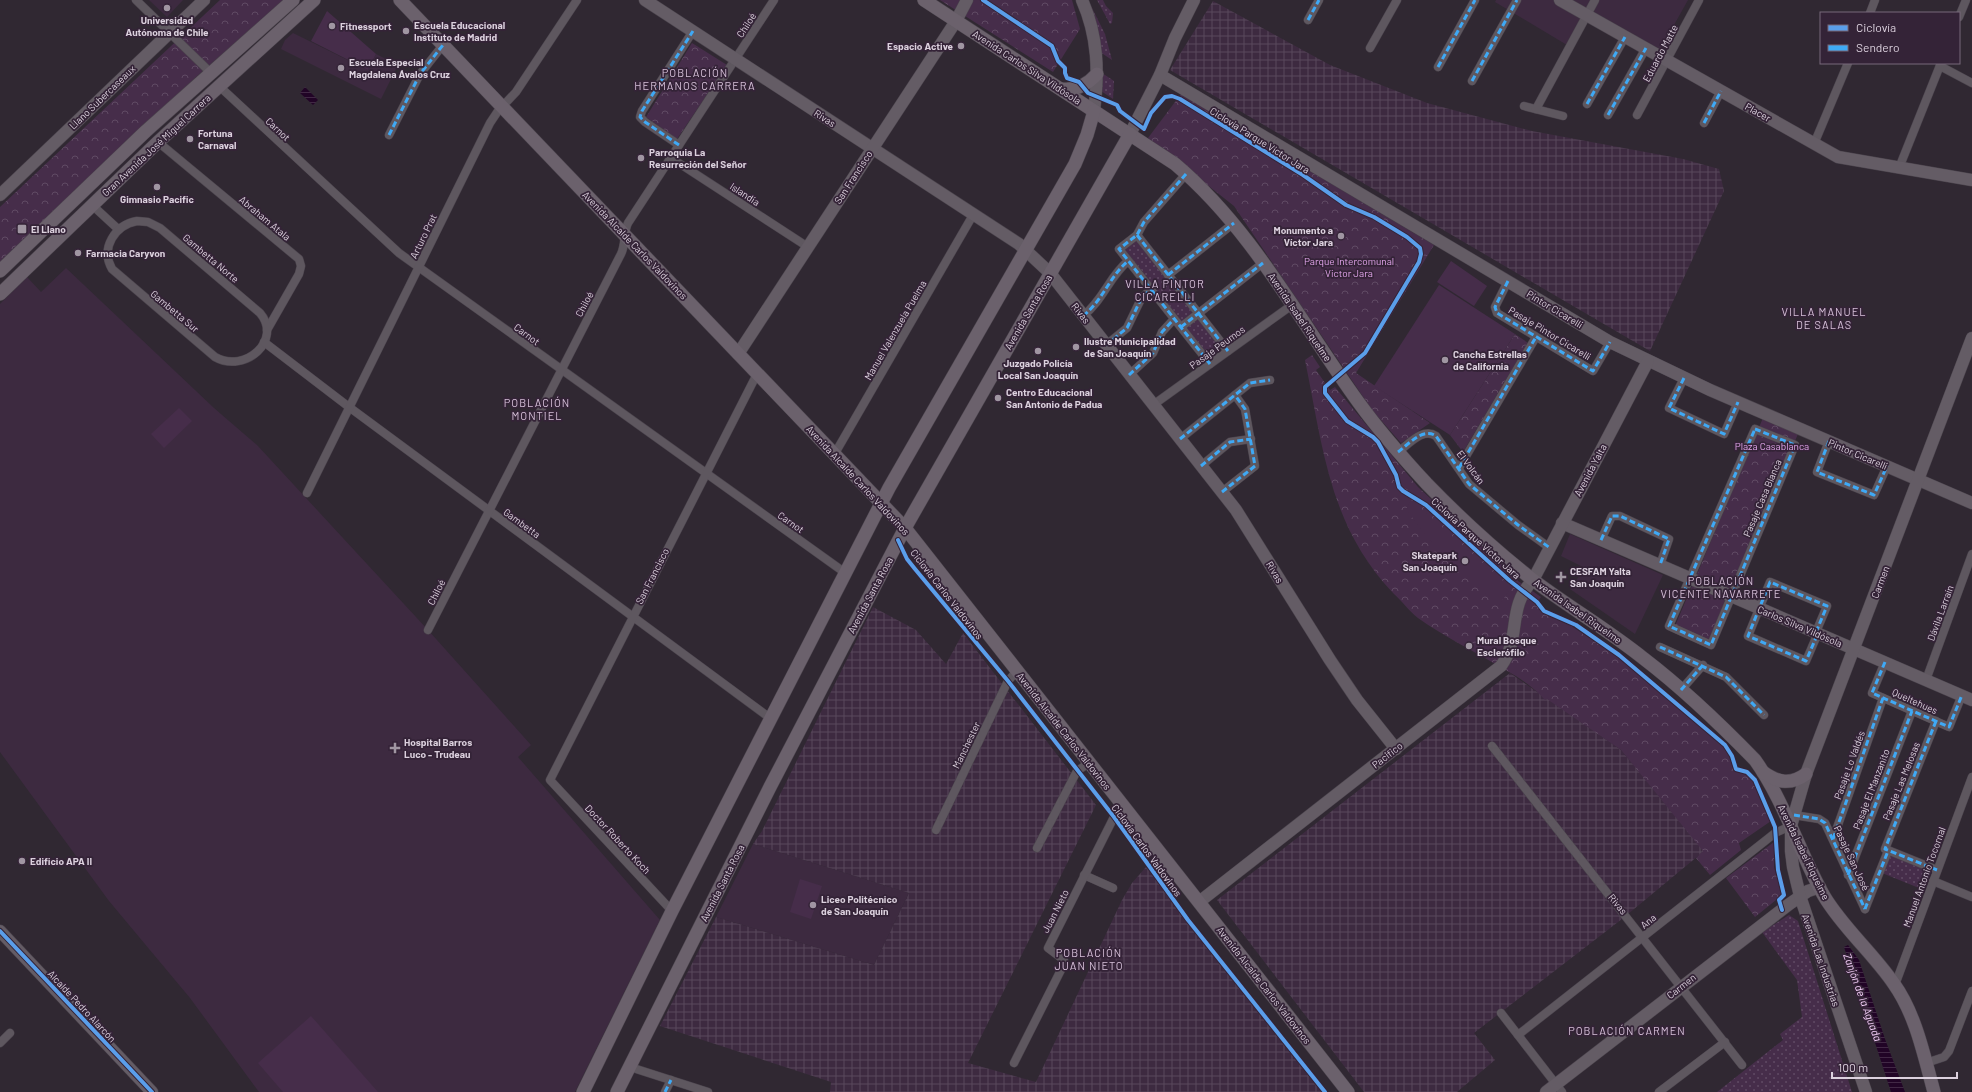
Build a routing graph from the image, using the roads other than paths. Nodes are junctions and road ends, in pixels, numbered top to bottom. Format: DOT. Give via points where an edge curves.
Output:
graph roads {
  1 [pos="136,0"];
  2 [pos="204,0"];
  3 [pos="294,0"];
  4 [pos="314,0"];
  5 [pos="400,0"];
  6 [pos="577,0"];
  7 [pos="646,0"];
  8 [pos="774,0"];
  9 [pos="924,0"];
  10 [pos="967,0"];
  11 [pos="1082,0"];
  12 [pos="1194,0"];
  13 [pos="1319,0"];
  14 [pos="1397,0"];
  15 [pos="1475,0"];
  16 [pos="1517,0"];
  17 [pos="1560,0"];
  18 [pos="1595,0"];
  19 [pos="1699,0"];
  20 [pos="1875,0"];
  21 [pos="1966,0"];
  22 [pos="1870,12"];
  23 [pos="1587,15"];
  24 [pos="1960,15"];
  25 [pos="1308,20"];
  26 [pos="956,21"];
  27 [pos="693,31"];
  28 [pos="170,33"];
  29 [pos="1626,37"];
  30 [pos="444,45"];
  31 [pos="1370,48"];
  32 [pos="1646,48"];
  33 [pos="735,59"];
  34 [pos="1667,61"];
  35 [pos="1848,64"];
  36 [pos="1940,65"];
  37 [pos="1438,67"];
  38 [pos="210,72"];
  39 [pos="1097,74"];
  40 [pos="1160,75"];
  41 [pos="1472,81"];
  42 [pos="1972,82"];
  43 [pos="218,86"];
  44 [pos="1061,89"];
  45 [pos="1722,91"];
  46 [pos="1587,104"];
  47 [pos="1524,106"];
  48 [pos="502,107"];
  49 [pos="1536,109"];
  50 [pos="1094,111"];
  51 [pos="1608,115"];
  52 [pos="1637,115"];
  53 [pos="1563,116"];
  54 [pos="1704,123"];
  55 [pos="1116,125"];
  56 [pos="1130,134"];
  57 [pos="389,135"];
  58 [pos="1087,135"];
  59 [pos="158,142"];
  60 [pos="1814,144"];
  61 [pos="679,145"];
  62 [pos="872,149"];
  63 [pos="671,158"];
  64 [pos="1899,168"];
  65 [pos="1186,174"];
  66 [pos="1972,180"];
  67 [pos="0,195"];
  68 [pos="92,205"];
  69 [pos="973,215"];
  70 [pos="1234,222"];
  71 [pos="118,230"];
  72 [pos="625,235"];
  73 [pos="1137,235"];
  74 [pos="808,247"];
  75 [pos="1026,250"];
  76 [pos="1128,261"];
  77 [pos="1263,263"];
  78 [pos="418,267"];
  79 [pos="0,271"];
  80 [pos="1050,273"];
  81 [pos="1168,274"];
  82 [pos="1508,281"];
  83 [pos="1151,289"];
  84 [pos="0,294"];
  85 [pos="1292,305"];
  86 [pos="1199,313"];
  87 [pos="1083,316"];
  88 [pos="1174,319"];
  89 [pos="1181,327"];
  90 [pos="267,330"];
  91 [pos="1536,337"];
  92 [pos="1972,338"];
  93 [pos="264,342"];
  94 [pos="1610,342"];
  95 [pos="1106,345"];
  96 [pos="1228,351"];
  97 [pos="738,354"];
  98 [pos="1648,361"];
  99 [pos="1210,364"];
  100 [pos="561,370"];
  101 [pos="757,374"];
  102 [pos="1129,375"];
  103 [pos="1684,378"];
  104 [pos="1270,380"];
  105 [pos="1235,395"];
  106 [pos="1738,402"];
  107 [pos="1154,405"];
  108 [pos="349,407"];
  109 [pos="1180,439"];
  110 [pos="1251,439"];
  111 [pos="1829,441"];
  112 [pos="1398,452"];
  113 [pos="834,455"];
  114 [pos="1201,466"];
  115 [pos="1887,466"];
  116 [pos="1458,468"];
  117 [pos="705,473"];
  118 [pos="1919,480"];
  119 [pos="1222,492"];
  120 [pos="307,493"];
  121 [pos="1972,502"];
  122 [pos="881,504"];
  123 [pos="489,511"];
  124 [pos="1562,523"];
  125 [pos="905,528"];
  126 [pos="1601,540"];
  127 [pos="1550,548"];
  128 [pos="1972,554"];
  129 [pos="1660,565"];
  130 [pos="844,572"];
  131 [pos="1690,578"];
  132 [pos="1533,580"];
  133 [pos="1730,596"];
  134 [pos="1759,608"];
  135 [pos="632,616"];
  136 [pos="428,630"];
  137 [pos="1817,633"];
  138 [pos="1660,647"];
  139 [pos="1855,649"];
  140 [pos="1885,662"];
  141 [pos="1703,665"];
  142 [pos="1017,672"];
  143 [pos="1926,680"];
  144 [pos="1681,690"];
  145 [pos="1883,698"];
  146 [pos="1967,698"];
  147 [pos="1912,711"];
  148 [pos="1764,715"];
  149 [pos="770,718"];
  150 [pos="1936,721"];
  151 [pos="1492,746"];
  152 [pos="1396,749"];
  153 [pos="1089,763"];
  154 [pos="1763,772"];
  155 [pos="1806,774"];
  156 [pos="1972,777"];
  157 [pos="550,780"];
  158 [pos="1125,809"];
  159 [pos="1793,820"];
  160 [pos="936,830"];
  161 [pos="1833,839"];
  162 [pos="1037,848"];
  163 [pos="1887,850"];
  164 [pos="1937,870"];
  165 [pos="1084,875"];
  166 [pos="1848,875"];
  167 [pos="1933,881"];
  168 [pos="1820,887"];
  169 [pos="1113,888"];
  170 [pos="1800,896"];
  171 [pos="1972,897"];
  172 [pos="1199,902"];
  173 [pos="1865,910"];
  174 [pos="672,911"];
  175 [pos="0,931"];
  176 [pos="1644,937"];
  177 [pos="1895,985"];
  178 [pos="1681,986"];
  179 [pos="1972,991"];
  180 [pos="1501,1013"];
  181 [pos="10,1033"];
  182 [pos="1518,1035"];
  183 [pos="1724,1042"];
  184 [pos="0,1043"];
  185 [pos="1014,1063"];
  186 [pos="1926,1063"];
  187 [pos="1742,1065"];
  188 [pos="630,1067"];
  189 [pos="671,1080"];
  190 [pos="1559,1088"];
  191 [pos="152,1092"];
  192 [pos="583,1092"];
  193 [pos="618,1092"];
  194 [pos="665,1092"];
  195 [pos="708,1092"];
  196 [pos="1348,1092"];
  197 [pos="1546,1092"];
  198 [pos="1659,1092"];
  199 [pos="1866,1092"];
  200 [pos="1934,1092"];
  1 -- 28 [label="street"];
  2 -- 28 [label="street, Llano Subercaseaux"];
  3 -- 38 [label="main road, Gran Avenida José Miguel Carrera"];
  4 -- 43 [label="main road, Gran Avenida José Miguel Carrera"];
  5 -- 30 [label="main road, Avenida Alcalde Carlos Valdovinos"];
  6 -- 48 [label="street, Arturo Prat" via="516,92"];
  7 -- 27 [label="street, Rivas"];
  8 -- 33 [label="street, Chiloé"];
  9 -- 26 [label="main road, Avenida Carlos Silva Vildósola"];
  10 -- 26 [label="street, San Francisco"];
  11 -- 39 [label="street" via="1094,36"];
  12 -- 40 [label="street, Avenida Santa Rosa"];
  13 -- 25 [label="street"];
  14 -- 31 [label="street"];
  15 -- 37 [label="street"];
  16 -- 41 [label="street"];
  17 -- 23 [label="street, Placer"];
  18 -- 23 [label="street"];
  19 -- 34 [label="street, Eduardo Matte"];
  20 -- 22 [label="street"];
  21 -- 24 [label="street"];
  23 -- 29 [label="street, Placer"];
  23 -- 49 [label="street"];
  26 -- 44 [label="main road, Avenida Carlos Silva Vildósola"];
  26 -- 62 [label="street, San Francisco"];
  27 -- 33 [label="street, Rivas"];
  27 -- 61 [label="street" via="640,117"];
  28 -- 38 [label="street"];
  28 -- 67 [label="street, Llano Subercaseaux"];
  29 -- 32 [label="street, Placer"];
  29 -- 46 [label="street"];
  30 -- 48 [label="main road, Avenida Alcalde Carlos Valdovinos"];
  30 -- 57 [label="street" via="420,74"];
  32 -- 34 [label="street, Placer"];
  32 -- 51 [label="street"];
  33 -- 61 [label="street, Chiloé"];
  33 -- 62 [label="street, Rivas"];
  34 -- 45 [label="street, Placer"];
  34 -- 52 [label="street, Eduardo Matte"];
  35 -- 60 [label="street"];
  36 -- 42 [label="street"];
  36 -- 64 [label="street"];
  38 -- 79 [label="main road, Gran Avenida José Miguel Carrera"];
  39 -- 44 [label="main road" via="1082,86 1070,90"];
  39 -- 50 [label="street"];
  40 -- 56 [label="street, Avenida Santa Rosa"];
  40 -- 82 [label="street, Pintor Cicarelli"];
  43 -- 59 [label="main road, Gran Avenida José Miguel Carrera"];
  43 -- 78 [label="street, Carnot" via="387,243"];
  44 -- 50 [label="main road, Avenida Carlos Silva Vildósola"];
  45 -- 54 [label="street"];
  45 -- 60 [label="street, Placer"];
  47 -- 49 [label="street"];
  48 -- 72 [label="main road, Avenida Alcalde Carlos Valdovinos"];
  48 -- 78 [label="street, Arturo Prat" via="487,129"];
  49 -- 53 [label="street"];
  50 -- 55 [label="main road, Avenida Carlos Silva Vildósola"];
  50 -- 58 [label="main road"];
  55 -- 56 [label="main road, Avenida Carlos Silva Vildósola"];
  55 -- 58 [label="main road" via="1110,123 1100,126"];
  56 -- 65 [label="main road, Avenida Isabel Riquelme"];
  56 -- 80 [label="main road, Avenida Santa Rosa"];
  58 -- 75 [label="main road" via="1075,164"];
  59 -- 68 [label="main road, Gran Avenida José Miguel Carrera"];
  59 -- 90 [label="street, Abraham Atala" via="299,259 299,274"];
  60 -- 64 [label="street, Placer" via="1838,157"];
  61 -- 63 [label="street, Chiloé"];
  62 -- 69 [label="street, Rivas"];
  62 -- 74 [label="street, San Francisco"];
  63 -- 72 [label="street, Chiloé" via="628,223"];
  63 -- 74 [label="street, Islandia"];
  64 -- 66 [label="street, Placer"];
  65 -- 70 [label="main road, Avenida Isabel Riquelme"];
  65 -- 73 [label="street" via="1144,222"];
  68 -- 71 [label="street"];
  68 -- 84 [label="main road, Gran Avenida José Miguel Carrera"];
  69 -- 75 [label="street, Rivas"];
  69 -- 113 [label="street, Manuel Valenzuela Puelma"];
  70 -- 77 [label="main road, Avenida Isabel Riquelme"];
  70 -- 81 [label="street"];
  71 -- 90 [label="street, Gambetta Norte" via="137,221 148,222 160,228 257,310 264,319"];
  71 -- 93 [label="street, Gambetta Sur" via="110,241 107,252 112,269 213,355 226,362 241,362 254,355"];
  72 -- 97 [label="main road, Avenida Alcalde Carlos Valdovinos"];
  72 -- 100 [label="street, Chiloé" via="625,245 621,254"];
  73 -- 76 [label="street" via="1119,249"];
  73 -- 81 [label="street"];
  74 -- 97 [label="street, San Francisco"];
  75 -- 80 [label="street, Rivas"];
  75 -- 122 [label="main road"];
  76 -- 83 [label="street"];
  76 -- 87 [label="street" via="1118,269 1100,301"];
  77 -- 85 [label="main road, Avenida Isabel Riquelme"];
  77 -- 86 [label="street"];
  78 -- 100 [label="street, Carnot"];
  78 -- 108 [label="street, Arturo Prat"];
  80 -- 87 [label="street, Rivas"];
  80 -- 125 [label="main road, Avenida Santa Rosa"];
  81 -- 86 [label="street"];
  82 -- 91 [label="street, Pasaje Pintor Cicarelli" via="1494,307 1496,313"];
  82 -- 94 [label="street, Pintor Cicarelli"];
  83 -- 88 [label="street"];
  83 -- 95 [label="street" via="1141,299 1127,328"];
  85 -- 96 [label="street, Pasaje Peumos"];
  85 -- 112 [label="main road, Avenida Isabel Riquelme" via="1360,404"];
  86 -- 89 [label="street"];
  86 -- 96 [label="street"];
  87 -- 95 [label="street, Rivas"];
  88 -- 89 [label="street"];
  88 -- 102 [label="street" via="1162,332 1153,353"];
  89 -- 99 [label="street"];
  90 -- 93 [label="street"];
  91 -- 94 [label="street, Pasaje Pintor Cicarelli" via="1593,371"];
  91 -- 116 [label="street"];
  92 -- 118 [label="street, Carmen"];
  93 -- 108 [label="street, Gambetta"];
  94 -- 98 [label="street, Pintor Cicarelli"];
  95 -- 102 [label="street, Rivas"];
  96 -- 99 [label="street, Pasaje Peumos"];
  97 -- 101 [label="main road, Avenida Alcalde Carlos Valdovinos"];
  98 -- 103 [label="street, Pintor Cicarelli"];
  98 -- 124 [label="street, Avenida Yalta"];
  99 -- 107 [label="street, Pasaje Peumos"];
  100 -- 117 [label="street, Carnot"];
  100 -- 123 [label="street, Chiloé"];
  101 -- 113 [label="main road, Avenida Alcalde Carlos Valdovinos"];
  101 -- 117 [label="street, San Francisco"];
  102 -- 107 [label="street, Rivas"];
  103 -- 106 [label="street, Pintor Cicarelli"];
  103 -- 106 [label="street" via="1669,408 1724,434"];
  104 -- 105 [label="street" via="1250,383"];
  105 -- 109 [label="street"];
  105 -- 110 [label="street" via="1245,409"];
  106 -- 111 [label="street, Pintor Cicarelli"];
  107 -- 109 [label="street, Rivas"];
  108 -- 120 [label="street, Arturo Prat"];
  108 -- 123 [label="street, Gambetta"];
  109 -- 114 [label="street, Rivas"];
  110 -- 114 [label="street" via="1230,442"];
  110 -- 119 [label="street" via="1255,466"];
  111 -- 115 [label="street, Pintor Cicarelli"];
  111 -- 115 [label="street" via="1817,472 1874,495"];
  112 -- 116 [label="street, El Volcán" via="1422,434 1432,434"];
  112 -- 132 [label="main road, Avenida Isabel Riquelme" via="1470,526"];
  113 -- 122 [label="main road, Avenida Alcalde Carlos Valdovinos"];
  114 -- 119 [label="street, Rivas"];
  115 -- 118 [label="street, Pintor Cicarelli"];
  116 -- 127 [label="street, El Volcán" via="1469,484 1483,497"];
  117 -- 130 [label="street, Carnot"];
  117 -- 135 [label="street, San Francisco"];
  118 -- 121 [label="street, Pintor Cicarelli"];
  118 -- 139 [label="street, Carmen"];
  119 -- 152 [label="street, Rivas" via="1236,510 1333,665"];
  122 -- 125 [label="main road, Avenida Alcalde Carlos Valdovinos"];
  122 -- 130 [label="main road"];
  123 -- 135 [label="street, Gambetta"];
  123 -- 136 [label="street, Chiloé"];
  124 -- 126 [label="street, Carlos Silva Vildósola"];
  124 -- 127 [label="street, Avenida Yalta"];
  125 -- 142 [label="main road, Avenida Alcalde Carlos Valdovinos"];
  125 -- 188 [label="main road, Avenida Santa Rosa" via="770,787"];
  126 -- 129 [label="street, Carlos Silva Vildósola"];
  126 -- 129 [label="street" via="1612,516 1620,516 1669,539"];
  127 -- 132 [label="street, Avenida Yalta"];
  128 -- 143 [label="street, Dávila Larraín"];
  129 -- 131 [label="street, Carlos Silva Vildósola"];
  130 -- 149 [label="main road"];
  131 -- 133 [label="street, Carlos Silva Vildósola"];
  131 -- 133 [label="street, Pasaje Casa Blanca" via="1669,626 1711,645"];
  131 -- 133 [label="street, Pasaje Casa Blanca" via="1755,429 1796,445"];
  132 -- 144 [label="main road, Avenida Isabel Riquelme" via="1642,656"];
  132 -- 152 [label="street, Pacifico" via="1517,606 1511,649 1501,666"];
  133 -- 134 [label="street, Carlos Silva Vildósola"];
  134 -- 137 [label="street, Carlos Silva Vildósola"];
  134 -- 137 [label="street" via="1770,582 1827,606"];
  134 -- 137 [label="street" via="1748,636 1806,661"];
  135 -- 149 [label="street, Gambetta"];
  135 -- 157 [label="street, San Francisco"];
  137 -- 139 [label="street, Carlos Silva Vildósola"];
  138 -- 141 [label="street"];
  139 -- 140 [label="street, Carlos Silva Vildósola"];
  139 -- 155 [label="street, Carmen"];
  140 -- 143 [label="street, Carlos Silva Vildósola"];
  140 -- 145 [label="street, Queltehues" via="1872,693"];
  141 -- 144 [label="street"];
  141 -- 148 [label="street" via="1726,677"];
  142 -- 153 [label="main road, Avenida Alcalde Carlos Valdovinos"];
  142 -- 160 [label="street, Manchester" via="1008,681"];
  143 -- 146 [label="street, Carlos Silva Vildósola"];
  144 -- 154 [label="main road, Avenida Isabel Riquelme" via="1745,750"];
  145 -- 147 [label="street, Queltehues"];
  145 -- 161 [label="street, Pasaje Lo Valdés"];
  146 -- 150 [label="street, Queltehues" via="1949,727"];
  147 -- 150 [label="street, Queltehues"];
  147 -- 166 [label="street, Pasaje El Manzanito"];
  149 -- 174 [label="main road"];
  150 -- 163 [label="street, Pasaje Las Melosas"];
  151 -- 176 [label="street, Rivas"];
  152 -- 172 [label="street, Pacifico"];
  153 -- 158 [label="main road, Avenida Alcalde Carlos Valdovinos"];
  153 -- 162 [label="street" via="1077,771"];
  154 -- 155 [label="main road" via="1787,782"];
  154 -- 159 [label="main road, Avenida Isabel Riquelme"];
  155 -- 159 [label="street, Carmen"];
  156 -- 164 [label="street, Manuel Antonio Tocornal"];
  157 -- 174 [label="street, Doctor Roberto Koch"];
  158 -- 165 [label="street, Juan Nieto" via="1114,817"];
  158 -- 172 [label="main road, Avenida Alcalde Carlos Valdovinos"];
  159 -- 161 [label="street, Pasaje San José" via="1819,818 1825,823"];
  159 -- 168 [label="main road, Avenida Isabel Riquelme"];
  159 -- 170 [label="street, Avenida Las Industrias" via="1791,851"];
  159 -- 176 [label="street, Ana"];
  161 -- 166 [label="street, Pasaje San José"];
  163 -- 164 [label="street"];
  163 -- 173 [label="street, Pasaje Las Melosas"];
  164 -- 167 [label="street, Manuel Antonio Tocornal"];
  165 -- 169 [label="street"];
  165 -- 185 [label="street, Juan Nieto" via="1048,948 1064,960 1064,964"];
  166 -- 173 [label="street, Pasaje San José"];
  167 -- 171 [label="street"];
  167 -- 177 [label="street, Manuel Antonio Tocornal"];
  168 -- 170 [label="street, Carmen"];
  168 -- 177 [label="main road, Avenida Isabel Riquelme" via="1831,906"];
  170 -- 178 [label="street, Carmen"];
  170 -- 199 [label="street, Avenida Las Industrias"];
  172 -- 196 [label="main road, Avenida Alcalde Carlos Valdovinos"];
  174 -- 192 [label="main road"];
  175 -- 191 [label="street, Alcalde Pedro Alarcón"];
  176 -- 178 [label="street, Rivas"];
  176 -- 182 [label="street, Ana"];
  177 -- 186 [label="main road, Avenida Isabel Riquelme" via="1910,1012"];
  178 -- 183 [label="street, Rivas"];
  178 -- 190 [label="street, Carmen"];
  179 -- 186 [label="street" via="1949,1051 1944,1057"];
  180 -- 182 [label="street"];
  181 -- 184 [label="street"];
  182 -- 190 [label="street"];
  183 -- 187 [label="street, Rivas"];
  183 -- 198 [label="street"];
  186 -- 200 [label="main road, Avenida Isabel Riquelme"];
  188 -- 189 [label="street"];
  188 -- 193 [label="main road, Avenida Santa Rosa"];
  189 -- 194 [label="street"];
  189 -- 195 [label="street"];
  190 -- 197 [label="street, Carmen"];
}
